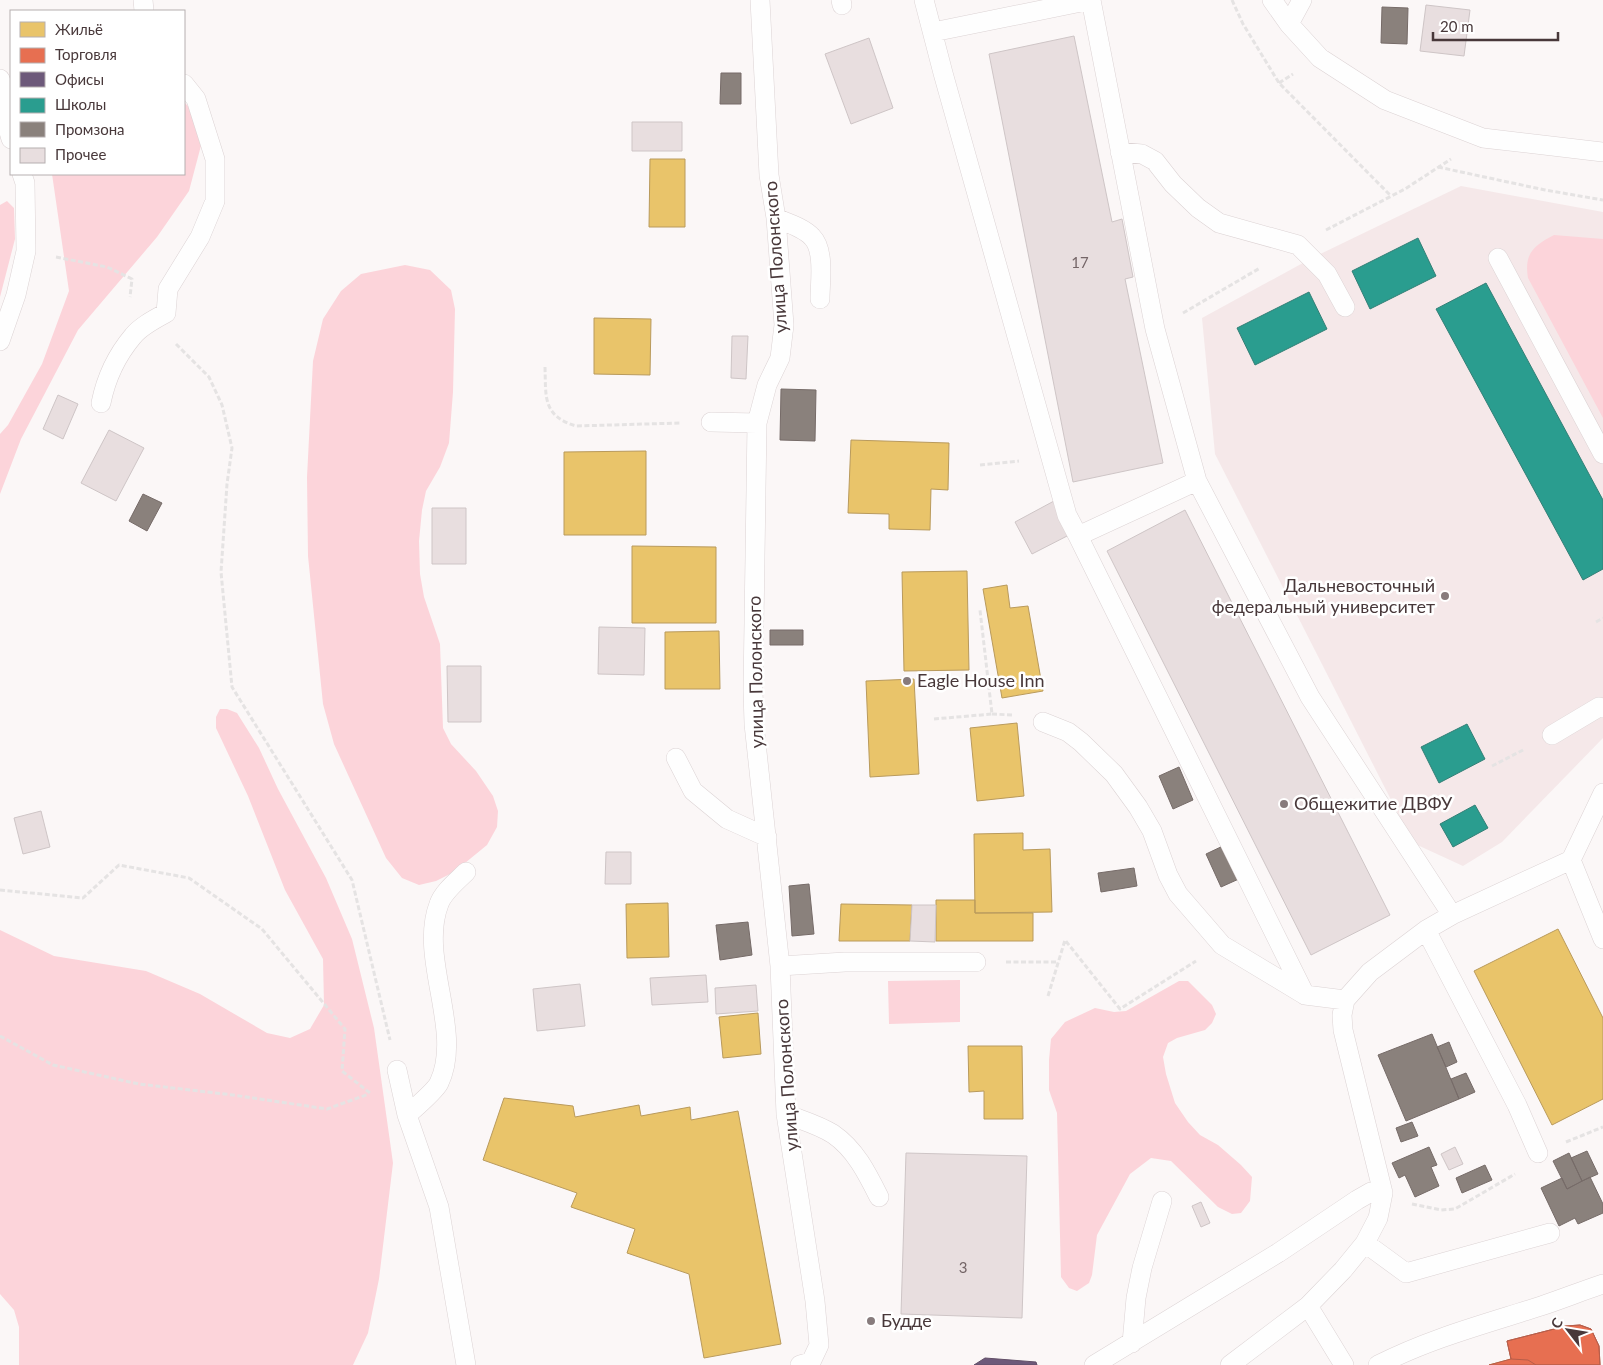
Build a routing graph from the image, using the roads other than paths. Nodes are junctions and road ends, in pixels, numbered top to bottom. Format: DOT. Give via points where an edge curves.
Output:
graph roads {
  1 [pos="760,0"];
  2 [pos="924,0"];
  3 [pos="1091,0"];
  4 [pos="1272,0"];
  5 [pos="1302,0"];
  6 [pos="1289,24"];
  7 [pos="932,32"];
  8 [pos="5,82"];
  9 [pos="185,85"];
  10 [pos="1,119"];
  11 [pos="10,137"];
  12 [pos="1120,152"];
  13 [pos="1603,152"];
  14 [pos="22,175"];
  15 [pos="776,218"];
  16 [pos="1498,258"];
  17 [pos="820,299"];
  18 [pos="1345,307"];
  19 [pos="0,341"];
  20 [pos="101,403"];
  21 [pos="711,422"];
  22 [pos="757,423"];
  23 [pos="1603,454"];
  24 [pos="1197,481"];
  25 [pos="1078,536"];
  26 [pos="1603,708"];
  27 [pos="1043,722"];
  28 [pos="1552,735"];
  29 [pos="676,758"];
  30 [pos="1603,793"];
  31 [pos="767,837"];
  32 [pos="1571,860"];
  33 [pos="466,872"];
  34 [pos="1452,915"];
  35 [pos="1426,930"];
  36 [pos="1603,939"];
  37 [pos="976,962"];
  38 [pos="780,966"];
  39 [pos="1305,995"];
  40 [pos="1344,1000"];
  41 [pos="397,1070"];
  42 [pos="786,1114"];
  43 [pos="407,1116"];
  44 [pos="1538,1154"];
  45 [pos="1383,1193"];
  46 [pos="879,1197"];
  47 [pos="1162,1201"];
  48 [pos="1550,1233"];
  49 [pos="1365,1243"];
  50 [pos="1603,1284"];
  51 [pos="1308,1306"];
  52 [pos="1132,1343"];
  53 [pos="466,1365"];
  54 [pos="800,1365"];
  55 [pos="1094,1365"];
  56 [pos="1230,1365"];
  57 [pos="1344,1365"];
  58 [pos="1378,1365"];
  1 -- 15 [label="lane, улица Полонского" via="769,175"];
  2 -- 7 [label="lane"];
  3 -- 7 [label="lane"];
  3 -- 12 [label="lane"];
  4 -- 6 [label="lane"];
  5 -- 6 [label="lane"];
  6 -- 13 [label="lane" via="1320,58 1385,100 1483,138"];
  7 -- 25 [label="lane" via="1066,515"];
  8 -- 10 [label="lane"];
  9 -- 20 [label="lane" via="196,99 215,159 215,201 200,237 168,289 166,313 134,334 116,360"];
  10 -- 11 [label="lane"];
  12 -- 18 [label="lane" via="1142,154 1155,161 1172,184 1219,223 1298,245 1327,274"];
  12 -- 24 [label="lane" via="1155,329"];
  14 -- 19 [label="lane" via="26,251 16,295"];
  15 -- 17 [label="lane" via="813,237 820,250"];
  15 -- 22 [label="lane, улица Полонского" via="784,324 780,358 767,385"];
  16 -- 23 [label="lane"];
  21 -- 22 [label="lane"];
  22 -- 31 [label="lane, улица Полонского" via="753,690"];
  24 -- 25 [label="lane"];
  24 -- 34 [label="lane" via="1310,697"];
  25 -- 39 [label="lane"];
  26 -- 28 [label="lane" via="1599,707"];
  27 -- 39 [label="lane" via="1068,732 1114,774 1152,832 1178,894 1222,945"];
  29 -- 31 [label="lane" via="693,791 726,819"];
  30 -- 32 [label="lane"];
  31 -- 38 [label="lane, улица Полонского"];
  32 -- 34 [label="lane"];
  32 -- 36 [label="lane"];
  33 -- 43 [label="lane" via="439,903 435,922 434,951 447,1036 445,1064 439,1084"];
  34 -- 35 [label="lane"];
  35 -- 40 [label="lane" via="1370,972"];
  35 -- 44 [label="lane" via="1517,1105"];
  37 -- 38 [label="lane" via="845,962"];
  38 -- 42 [label="lane, улица Полонского"];
  39 -- 40 [label="lane"];
  40 -- 45 [label="lane" via="1342,1030"];
  41 -- 43 [label="lane"];
  42 -- 46 [label="lane" via="833,1134 865,1169"];
  42 -- 54 [label="lane, улица Полонского" via="819,1345 811,1362"];
  43 -- 53 [label="lane" via="439,1206"];
  45 -- 49 [label="lane" via="1378,1218"];
  45 -- 52 [label="lane" via="1371,1192"];
  47 -- 52 [label="lane" via="1142,1268"];
  48 -- 49 [label="lane" via="1406,1273"];
  49 -- 51 [label="lane"];
  50 -- 58 [label="lane" via="1472,1326 1411,1348"];
  51 -- 56 [label="lane"];
  51 -- 57 [label="lane"];
  52 -- 55 [label="lane"];
}
